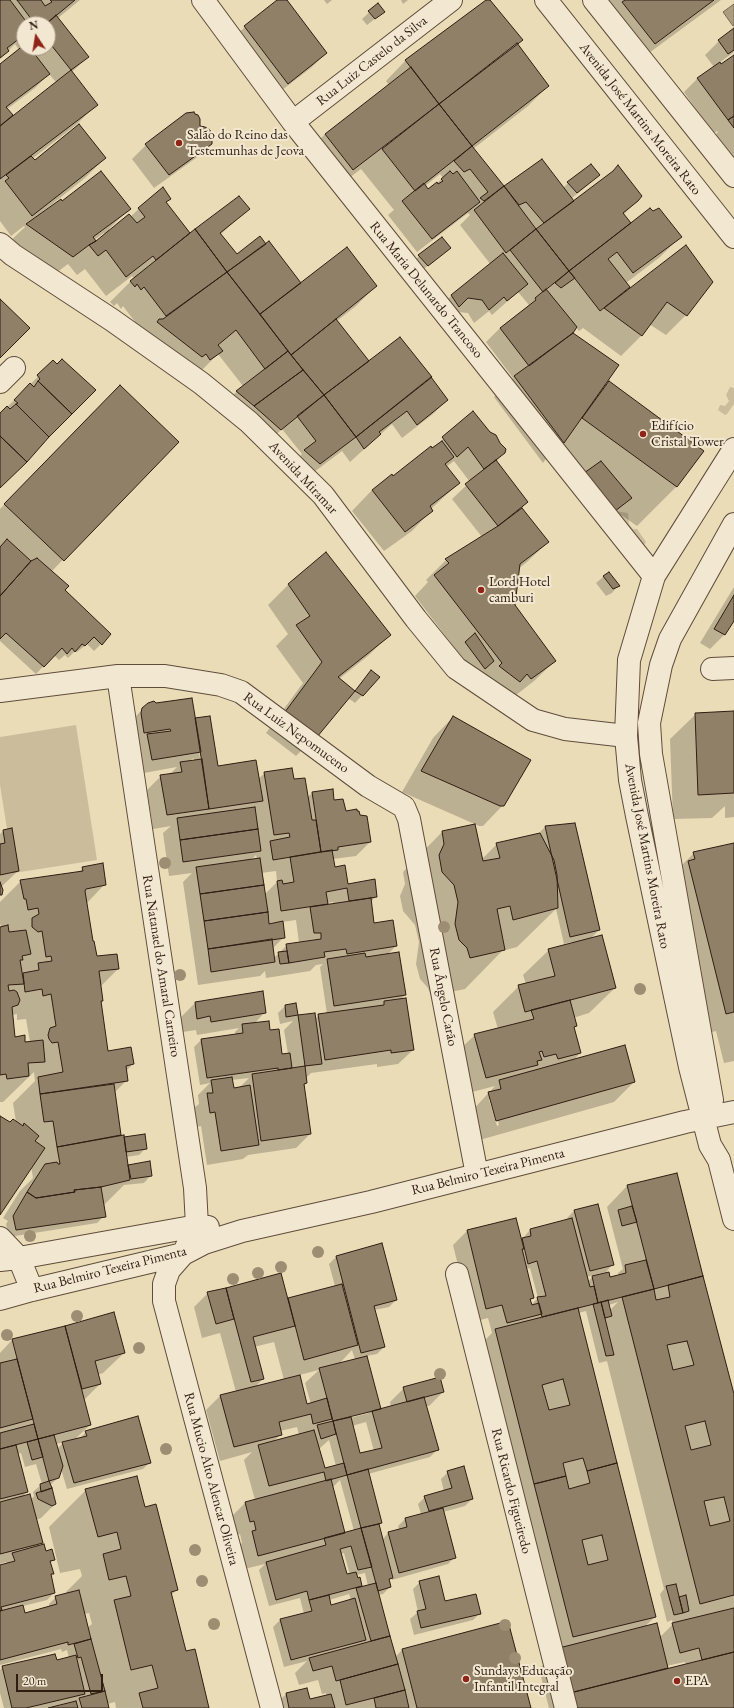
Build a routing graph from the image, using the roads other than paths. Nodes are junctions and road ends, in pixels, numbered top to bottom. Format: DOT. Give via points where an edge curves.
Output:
graph roads {
  1 [pos="202,0"];
  2 [pos="451,0"];
  3 [pos="546,0"];
  4 [pos="594,0"];
  5 [pos="293,122"];
  6 [pos="734,176"];
  7 [pos="734,237"];
  8 [pos="0,244"];
  9 [pos="734,449"];
  10 [pos="734,524"];
  11 [pos="654,576"];
  12 [pos="734,668"];
  13 [pos="712,669"];
  14 [pos="118,676"];
  15 [pos="0,691"];
  16 [pos="626,736"];
  17 [pos="409,819"];
  18 [pos="718,1115"];
  19 [pos="477,1175"];
  20 [pos="734,1219"];
  21 [pos="196,1226"];
  22 [pos="242,1231"];
  23 [pos="0,1238"];
  24 [pos="183,1254"];
  25 [pos="9,1259"];
  26 [pos="456,1274"];
  27 [pos="32,1290"];
  28 [pos="0,1299"];
  29 [pos="272,1708"];
  30 [pos="566,1708"];
  1 -- 5 [label="street, Rua Maria Delunardo Trancoso"];
  2 -- 5 [label="street, Rua Luiz Castelo da Silva"];
  3 -- 7 [label="street, Avenida José Martins Moreira Rato"];
  4 -- 6 [label="street"];
  5 -- 11 [label="street, Rua Maria Delunardo Trancoso"];
  8 -- 16 [label="street, Avenida Miramar" via="201,383 249,422 323,495 456,668 533,720 565,729"];
  9 -- 11 [label="street, Avenida José Martins Moreira Rato"];
  10 -- 18 [label="street, Avenida José Martins Moreira Rato" via="670,639 661,665 649,723 651,754 707,1071"];
  11 -- 16 [label="street, Avenida José Martins Moreira Rato" via="629,660"];
  12 -- 13 [label="street"];
  14 -- 15 [label="street, Rua Luiz Nepomuceno"];
  14 -- 17 [label="street, Rua Luiz Nepomuceno" via="165,676 221,684 241,692 368,786 404,807"];
  14 -- 21 [label="street, Rua Natanael do Amaral Carneiro" via="195,1188"];
  16 -- 18 [label="street, Avenida José Martins Moreira Rato" via="630,780 690,1067"];
  17 -- 19 [label="street, Rua Ângelo Carão"];
  18 -- 19 [label="street, Rua Belmiro Texeira Pimenta"];
  18 -- 20 [label="street" via="719,1160"];
  19 -- 22 [label="street, Rua Belmiro Texeira Pimenta"];
  21 -- 22 [label="street, Rua Belmiro Texeira Pimenta"];
  21 -- 24 [label="street, Rua Natanael do Amaral Carneiro"];
  21 -- 25 [label="street, Rua Belmiro Texeira Pimenta"];
  22 -- 24 [label="street, Rua Belmiro Texeira Pimenta" via="204,1243"];
  23 -- 25 [label="street"];
  24 -- 27 [label="street, Rua Belmiro Texeira Pimenta"];
  24 -- 29 [label="street, Rua Mucio Alto Alencar Oliveira" via="169,1270 164,1284 164,1301"];
  25 -- 27 [label="street"];
  26 -- 30 [label="street, Rua Ricardo Figueiredo"];
  27 -- 28 [label="street, Rua Belmiro Texeira Pimenta"];
}
